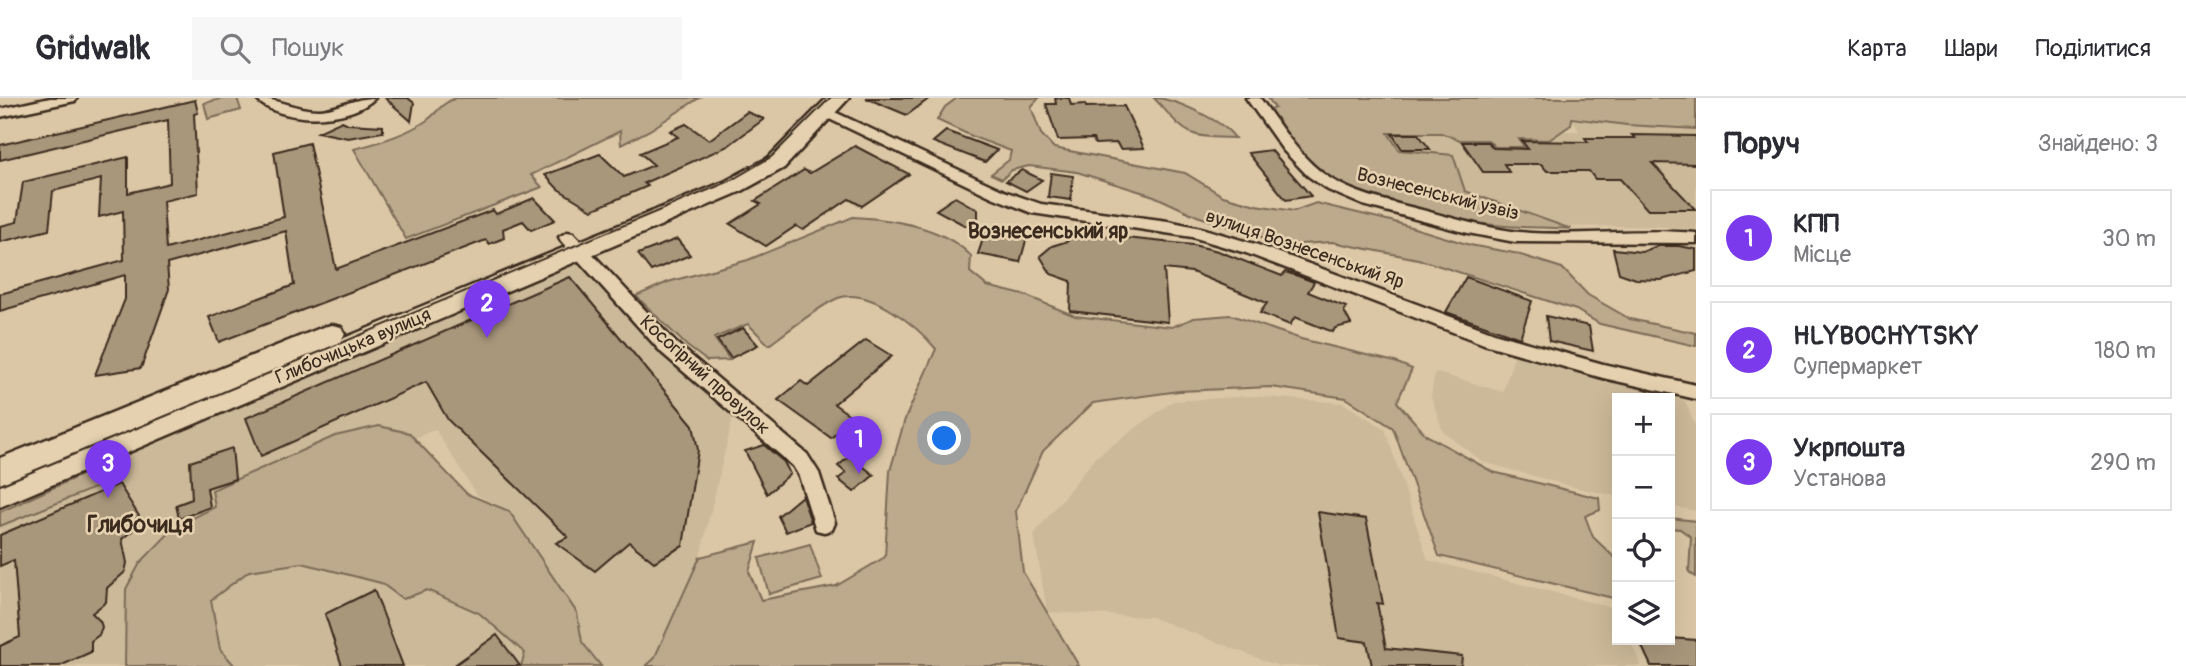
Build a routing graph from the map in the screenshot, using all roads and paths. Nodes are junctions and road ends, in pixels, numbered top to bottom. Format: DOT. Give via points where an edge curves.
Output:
graph roads {
  1 [pos="70,98"];
  2 [pos="262,98"];
  3 [pos="368,98"];
  4 [pos="1253,98"];
  5 [pos="826,103"];
  6 [pos="0,113"];
  7 [pos="1696,238"];
  8 [pos="572,244"];
  9 [pos="1696,392"];
  10 [pos="0,471"];
  11 [pos="0,494"];
  12 [pos="824,523"];
  1 -- 6 [label="street"];
  2 -- 3 [label="street" via="317,116"];
  4 -- 7 [label="street, Вознесенський узвіз" via="1313,174 1366,201 1528,238"];
  5 -- 8 [label="main road, Глибочицька вулиця" via="791,150 760,174"];
  5 -- 9 [label="street, вулиця Вознесенський Яр" via="998,194 1038,209 1195,232 1491,339"];
  8 -- 10 [label="main road, Глибочицька вулиця"];
  8 -- 11 [label="main road, Глибочицька вулиця"];
  8 -- 12 [label="street, Косогірний провулок" via="669,348 800,460 809,473"];
}
